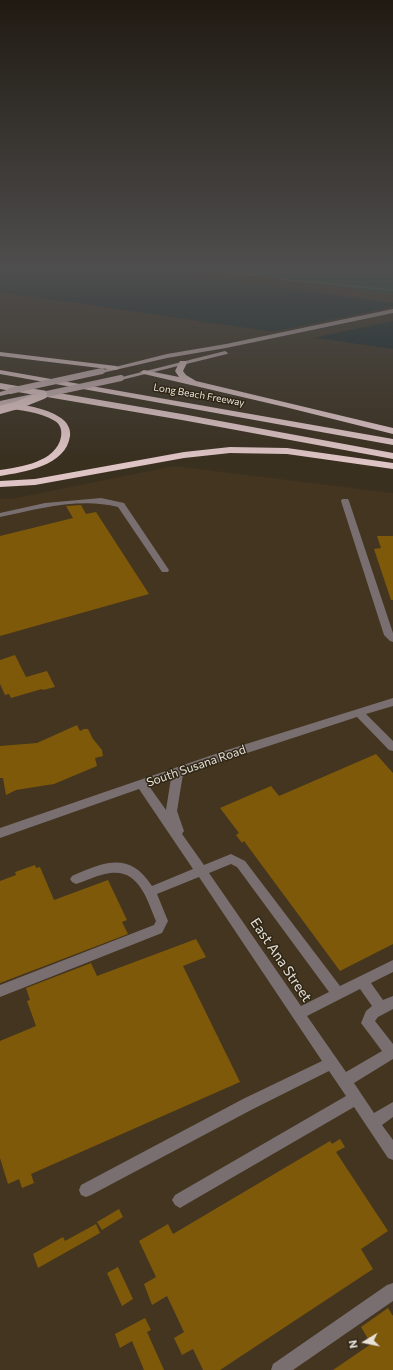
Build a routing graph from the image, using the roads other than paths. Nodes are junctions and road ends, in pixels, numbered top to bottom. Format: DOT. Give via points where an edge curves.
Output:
graph roads {
  1 [pos="291,334"];
  2 [pos="298,334"];
  3 [pos="260,341"];
  4 [pos="0,354"];
  5 [pos="183,363"];
  6 [pos="116,368"];
  7 [pos="0,372"];
  8 [pos="144,372"];
  9 [pos="198,385"];
  10 [pos="0,386"];
  11 [pos="23,389"];
  12 [pos="0,394"];
  13 [pos="43,395"];
  14 [pos="0,397"];
  15 [pos="0,404"];
  16 [pos="0,410"];
  17 [pos="393,431"];
  18 [pos="393,442"];
  19 [pos="393,456"];
  20 [pos="393,466"];
  21 [pos="0,473"];
  22 [pos="0,484"];
  23 [pos="345,501"];
  24 [pos="0,515"];
  25 [pos="165,570"];
  26 [pos="393,639"];
  27 [pos="393,702"];
  28 [pos="359,713"];
  29 [pos="393,748"];
  30 [pos="178,772"];
  31 [pos="142,784"];
  32 [pos="0,833"];
  33 [pos="182,844"];
  34 [pos="202,872"];
  35 [pos="76,879"];
  36 [pos="150,892"];
  37 [pos="393,966"];
  38 [pos="362,981"];
  39 [pos="0,991"];
  40 [pos="338,993"];
  41 [pos="387,1006"];
  42 [pos="298,1014"];
  43 [pos="392,1053"];
  44 [pos="332,1063"];
  45 [pos="344,1081"];
  46 [pos="356,1098"];
  47 [pos="393,1109"];
  48 [pos="372,1122"];
  49 [pos="393,1153"];
  50 [pos="86,1190"];
  51 [pos="180,1200"];
  52 [pos="393,1291"];
  53 [pos="279,1370"];
  1 -- 3 [label="main road"];
  2 -- 3 [label="main road"];
  3 -- 5 [label="main road"];
  3 -- 6 [label="main road" via="167,356"];
  4 -- 6 [label="highway"];
  5 -- 8 [label="main road"];
  5 -- 9 [label="highway" via="179,371 183,377"];
  6 -- 8 [label="main road"];
  6 -- 11 [label="main road, bridge"];
  7 -- 18 [label="highway, Long Beach Freeway"];
  8 -- 9 [label="highway"];
  8 -- 13 [label="main road, bridge"];
  9 -- 17 [label="highway"];
  10 -- 19 [label="highway"];
  11 -- 12 [label="main road, bridge"];
  11 -- 14 [label="main road" via="16,394"];
  13 -- 15 [label="main road, bridge"];
  13 -- 16 [label="highway, bridge"];
  15 -- 21 [label="highway" via="48,415 60,422 66,433 64,445 54,456 36,465"];
  20 -- 22 [label="highway" via="287,451 230,450 184,455 35,482"];
  23 -- 26 [label="street" via="389,635"];
  24 -- 25 [label="street" via="45,505 101,500 121,505"];
  27 -- 28 [label="street, South Susana Road"];
  28 -- 29 [label="street"];
  28 -- 30 [label="street, South Susana Road"];
  30 -- 31 [label="street, South Susana Road"];
  30 -- 33 [label="street" via="171,810"];
  31 -- 32 [label="street, South Susana Road"];
  31 -- 33 [label="street, East Ana Street"];
  33 -- 34 [label="street, East Ana Street"];
  34 -- 36 [label="street"];
  34 -- 40 [label="street" via="231,859 241,864"];
  34 -- 42 [label="street, East Ana Street"];
  35 -- 36 [label="street" via="108,868 124,868 136,874"];
  36 -- 39 [label="street" via="162,921 158,929"];
  37 -- 38 [label="street"];
  38 -- 40 [label="street"];
  38 -- 41 [label="street"];
  40 -- 42 [label="street"];
  41 -- 43 [label="street" via="370,1014 368,1023"];
  42 -- 44 [label="street, East Ana Street"];
  43 -- 45 [label="street"];
  44 -- 45 [label="street, East Ana Street"];
  44 -- 50 [label="street" via="248,1104"];
  45 -- 46 [label="street, East Ana Street"];
  46 -- 48 [label="street, East Ana Street"];
  46 -- 51 [label="street"];
  47 -- 48 [label="street"];
  48 -- 49 [label="street, East Ana Street"];
  52 -- 53 [label="street"];
}
